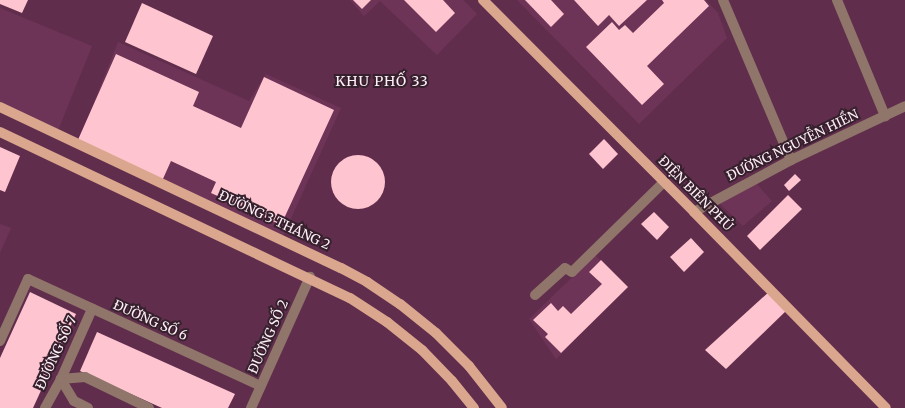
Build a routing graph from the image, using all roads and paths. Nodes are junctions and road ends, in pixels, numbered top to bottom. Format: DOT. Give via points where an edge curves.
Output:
graph roads {
  1 [pos="483,0"];
  2 [pos="723,0"];
  3 [pos="837,0"];
  4 [pos="905,106"];
  5 [pos="0,107"];
  6 [pos="885,116"];
  7 [pos="0,132"];
  8 [pos="791,160"];
  9 [pos="664,182"];
  10 [pos="694,212"];
  11 [pos="310,277"];
  12 [pos="535,295"];
  13 [pos="92,309"];
  14 [pos="0,341"];
  15 [pos="61,379"];
  16 [pos="261,386"];
  17 [pos="45,408"];
  18 [pos="88,408"];
  19 [pos="150,408"];
  20 [pos="251,408"];
  21 [pos="474,408"];
  22 [pos="502,408"];
  23 [pos="886,408"];
  1 -- 9 [label="main road, ĐIỆN BIÊN PHỦ"];
  2 -- 8 [label="street"];
  3 -- 6 [label="street"];
  4 -- 6 [label="street, ĐƯỜNG NGUYỄN HIỀN"];
  5 -- 22 [label="main road, ĐƯỜNG 3 THÁNG 2" via="367,282 400,304 442,339 469,366"];
  6 -- 8 [label="street, ĐƯỜNG NGUYỄN HIỀN"];
  7 -- 11 [label="main road"];
  8 -- 10 [label="street, ĐƯỜNG NGUYỄN HIỀN"];
  9 -- 10 [label="main road, ĐIỆN BIÊN PHỦ"];
  9 -- 12 [label="street" via="572,272 565,268"];
  10 -- 23 [label="main road, ĐIỆN BIÊN PHỦ"];
  11 -- 16 [label="street, ĐƯỜNG SỐ 2"];
  11 -- 21 [label="main road" via="350,298 405,336 437,365"];
  13 -- 14 [label="street, ĐƯỜNG SỐ 6" via="28,279"];
  13 -- 15 [label="street, ĐƯỜNG SỐ 7"];
  13 -- 16 [label="street, ĐƯỜNG SỐ 6"];
  15 -- 17 [label="street, ĐƯỜNG SỐ 7"];
  15 -- 18 [label="street" via="74,401"];
  15 -- 19 [label="street" via="85,377"];
  16 -- 20 [label="street, ĐƯỜNG SỐ 2"];
}
